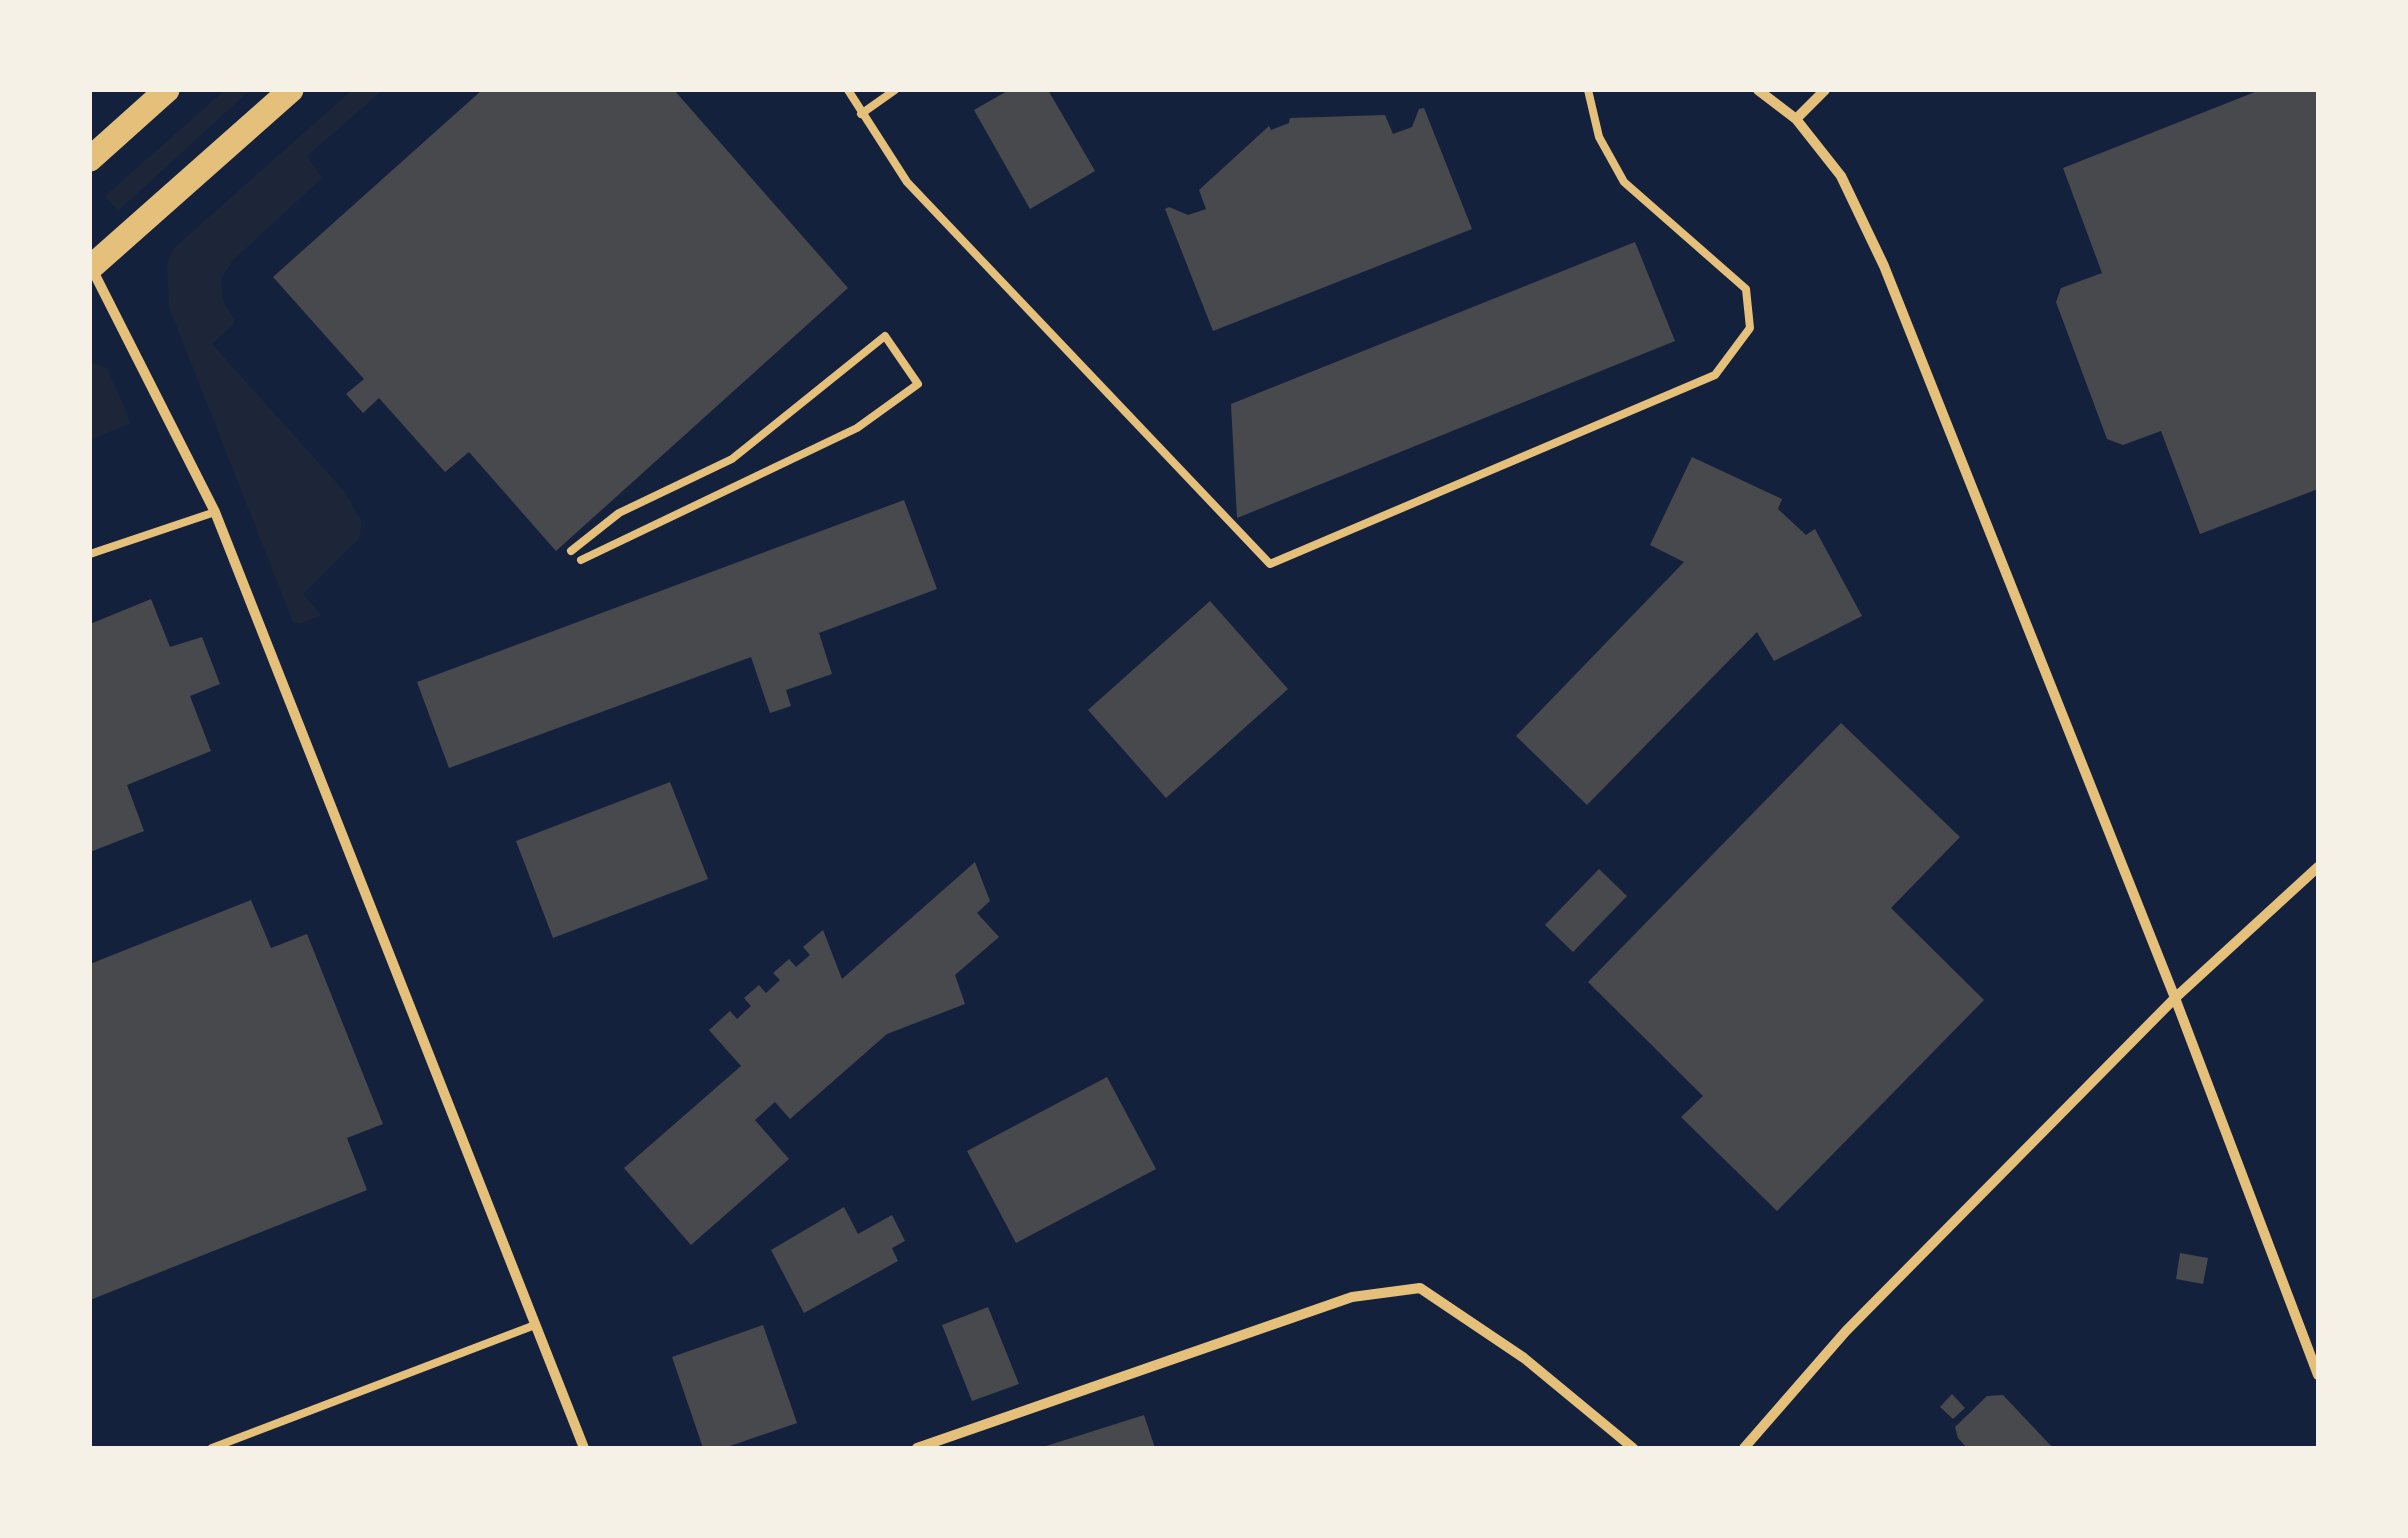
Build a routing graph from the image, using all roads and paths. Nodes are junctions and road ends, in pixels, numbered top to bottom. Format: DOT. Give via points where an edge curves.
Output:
graph roads {
  1 [pos="167,90"];
  2 [pos="291,90"];
  3 [pos="848,90"];
  4 [pos="895,90"];
  5 [pos="1588,90"];
  6 [pos="1758,90"];
  7 [pos="1826,90"];
  8 [pos="861,114"];
  9 [pos="1796,119"];
  10 [pos="90,159"];
  11 [pos="90,267"];
  12 [pos="215,512"];
  13 [pos="571,550"];
  14 [pos="90,554"];
  15 [pos="581,560"];
  16 [pos="2318,867"];
  17 [pos="2175,998"];
  18 [pos="535,1325"];
  19 [pos="2318,1375"];
  20 [pos="212,1448"];
  21 [pos="584,1448"];
  22 [pos="917,1448"];
  23 [pos="1632,1448"];
  24 [pos="1744,1448"];
  1 -- 10 [label="main road"];
  2 -- 11 [label="main road"];
  3 -- 8 [label="lane"];
  4 -- 8 [label="lane"];
  5 -- 8 [label="lane" via="1599,138 1624,182 1746,290 1750,328 1715,375 1270,564 907,182"];
  6 -- 9 [label="street"];
  7 -- 9 [label="street"];
  9 -- 17 [label="street" via="1841,176 1884,266"];
  11 -- 12 [label="street"];
  12 -- 14 [label="lane"];
  12 -- 18 [label="street"];
  13 -- 15 [label="lane" via="618,513 732,459 885,336 918,384 857,428"];
  16 -- 17 [label="street"];
  17 -- 19 [label="street"];
  17 -- 24 [label="street" via="1846,1331"];
  18 -- 20 [label="lane"];
  18 -- 21 [label="street"];
  22 -- 23 [label="street" via="1352,1297 1420,1288 1524,1358"];
}
